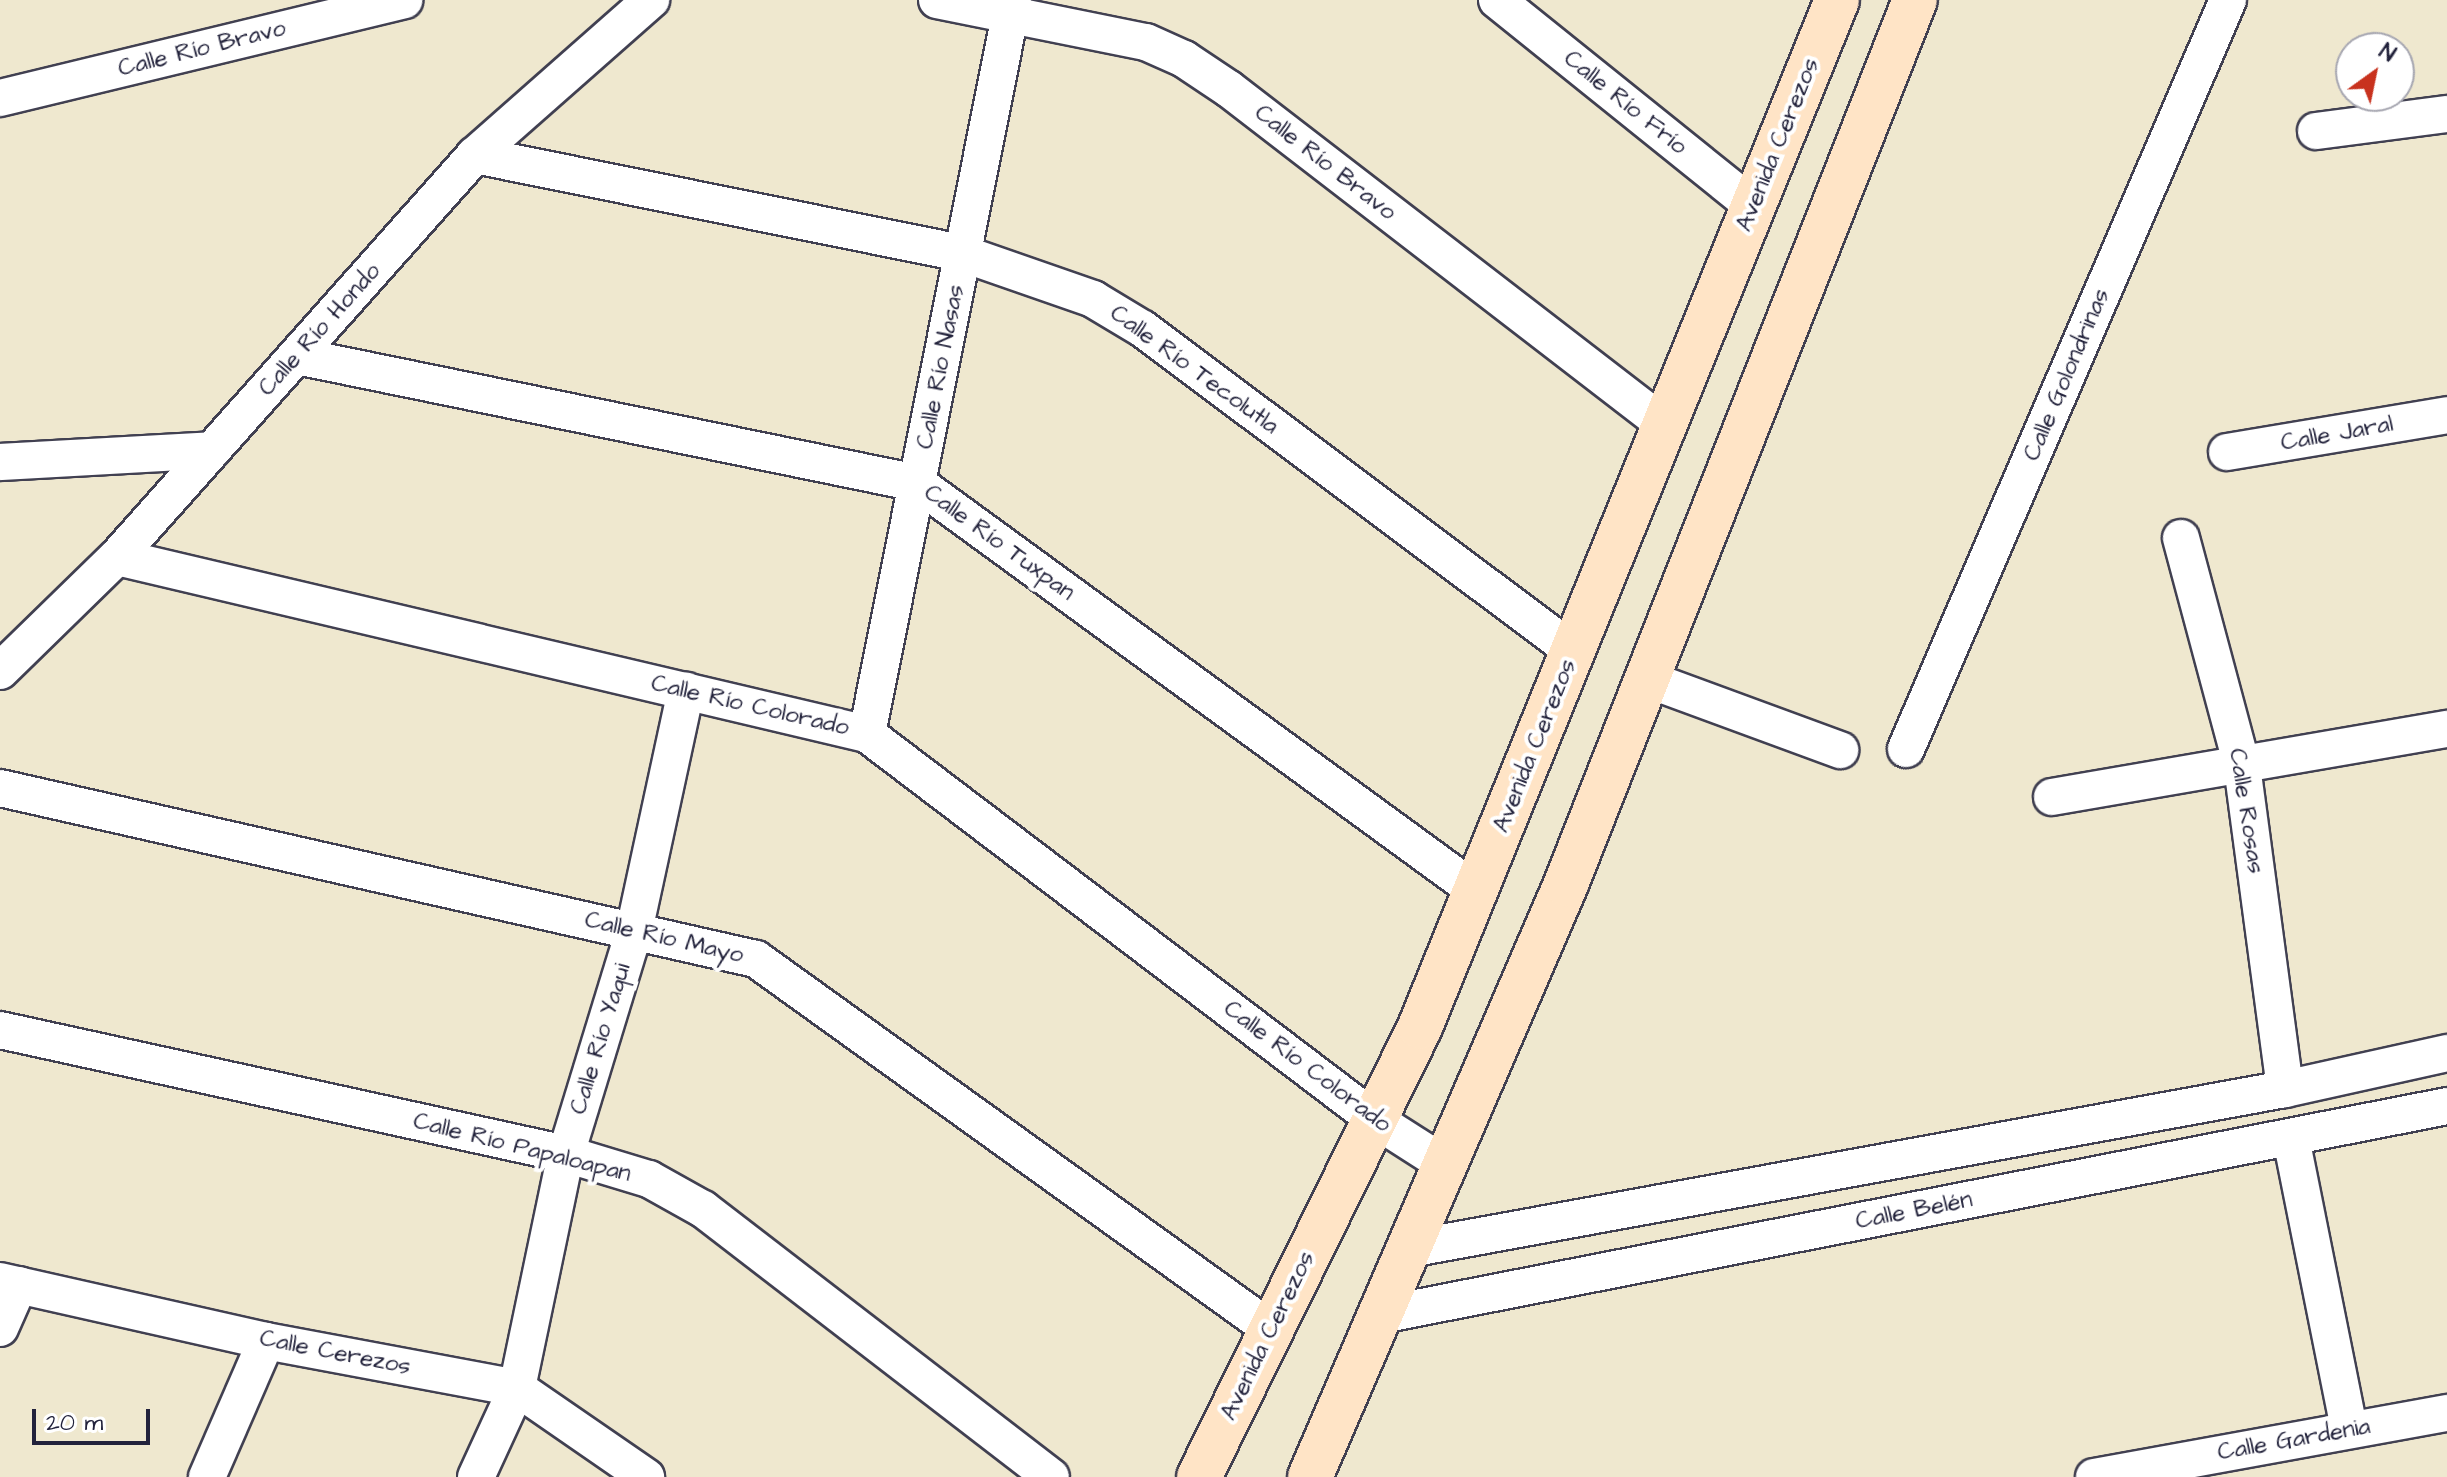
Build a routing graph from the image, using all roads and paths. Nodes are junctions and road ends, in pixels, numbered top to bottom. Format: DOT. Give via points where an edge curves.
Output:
graph roads {
  1 [pos="404,0"];
  2 [pos="651,0"];
  3 [pos="937,0"];
  4 [pos="1497,0"];
  5 [pos="1837,0"];
  6 [pos="1915,0"];
  7 [pos="2228,0"];
  8 [pos="1012,7"];
  9 [pos="0,98"];
  10 [pos="2447,114"];
  11 [pos="2316,131"];
  12 [pos="475,155"];
  13 [pos="1753,206"];
  14 [pos="964,254"];
  15 [pos="297,356"];
  16 [pos="2447,415"];
  17 [pos="1665,425"];
  18 [pos="212,450"];
  19 [pos="2227,452"];
  20 [pos="0,462"];
  21 [pos="917,483"];
  22 [pos="2181,538"];
  23 [pos="117,557"];
  24 [pos="1573,651"];
  25 [pos="0,671"];
  26 [pos="1647,679"];
  27 [pos="686,691"];
  28 [pos="2447,729"];
  29 [pos="867,734"];
  30 [pos="1906,749"];
  31 [pos="1840,750"];
  32 [pos="2242,766"];
  33 [pos="0,788"];
  34 [pos="2052,797"];
  35 [pos="1476,891"];
  36 [pos="634,931"];
  37 [pos="0,1030"];
  38 [pos="2447,1053"];
  39 [pos="2285,1089"];
  40 [pos="2447,1106"];
  41 [pos="1374,1119"];
  42 [pos="2291,1138"];
  43 [pos="566,1154"];
  44 [pos="1446,1165"];
  45 [pos="1409,1249"];
  46 [pos="10,1283"];
  47 [pos="1381,1315"];
  48 [pos="0,1328"];
  49 [pos="1272,1330"];
  50 [pos="266,1341"];
  51 [pos="517,1388"];
  52 [pos="2447,1413"];
  53 [pos="2349,1429"];
  54 [pos="207,1477"];
  55 [pos="476,1477"];
  56 [pos="646,1477"];
  57 [pos="1051,1477"];
  58 [pos="1199,1477"];
  59 [pos="1310,1477"];
  60 [pos="2094,1477"];
  1 -- 9 [label="street, Calle Río Bravo"];
  2 -- 12 [label="street, Calle Río Hondo"];
  3 -- 8 [label="street, Calle Río Bravo"];
  4 -- 13 [label="street, Calle Río Frío"];
  5 -- 13 [label="street, Avenida Cerezos"];
  6 -- 26 [label="street"];
  7 -- 30 [label="street, Calle Golondrinas"];
  8 -- 14 [label="street, Calle Río Nasas"];
  8 -- 17 [label="street, Calle Río Bravo" via="1146,42 1184,59"];
  10 -- 11 [label="street"];
  12 -- 14 [label="street, Calle Río Tecolutla"];
  12 -- 15 [label="street, Calle Río Hondo"];
  13 -- 17 [label="street, Avenida Cerezos"];
  14 -- 21 [label="street, Calle Río Nasas"];
  14 -- 24 [label="street, Calle Río Tecolutla" via="1093,299 1143,329"];
  15 -- 18 [label="street, Calle Río Hondo"];
  15 -- 21 [label="street, Calle Río Tuxpan"];
  16 -- 19 [label="street, Calle Jaral"];
  17 -- 24 [label="street, Avenida Cerezos"];
  18 -- 20 [label="street"];
  18 -- 23 [label="street, Calle Río Hondo"];
  21 -- 29 [label="street, Calle Río Nasas"];
  21 -- 35 [label="street, Calle Río Tuxpan"];
  22 -- 32 [label="street, Calle Rosas"];
  23 -- 25 [label="street, Calle Río Hondo"];
  23 -- 27 [label="street, Calle Río Colorado"];
  24 -- 35 [label="street, Avenida Cerezos"];
  26 -- 31 [label="street"];
  26 -- 44 [label="street"];
  27 -- 29 [label="street, Calle Río Colorado"];
  27 -- 36 [label="street, Calle Río Yaqui"];
  28 -- 32 [label="street"];
  29 -- 41 [label="street, Calle Río Colorado"];
  32 -- 34 [label="street"];
  32 -- 39 [label="street, Calle Rosas"];
  33 -- 36 [label="street, Calle Río Mayo"];
  35 -- 41 [label="street, Avenida Cerezos" via="1420,1027"];
  36 -- 43 [label="street, Calle Río Yaqui"];
  36 -- 49 [label="street, Calle Río Mayo" via="756,959"];
  37 -- 43 [label="street, Calle Río Papaloapan"];
  38 -- 39 [label="street"];
  39 -- 45 [label="street"];
  40 -- 42 [label="street, Calle Belén"];
  41 -- 44 [label="street, Calle Río Colorado"];
  41 -- 49 [label="street, Avenida Cerezos"];
  42 -- 47 [label="street, Calle Belén"];
  42 -- 53 [label="street"];
  43 -- 51 [label="street, Calle Río Yaqui"];
  43 -- 57 [label="street, Calle Río Papaloapan" via="649,1179 703,1209"];
  44 -- 45 [label="street"];
  45 -- 47 [label="street"];
  46 -- 48 [label="street"];
  46 -- 50 [label="street, Calle Cerezos"];
  47 -- 59 [label="street"];
  49 -- 58 [label="street, Avenida Cerezos"];
  50 -- 51 [label="street, Calle Cerezos"];
  50 -- 54 [label="street"];
  51 -- 55 [label="street, Calle Río Yaqui"];
  51 -- 56 [label="street, Calle Cerezos"];
  52 -- 53 [label="street, Calle Gardenia"];
  53 -- 60 [label="street, Calle Gardenia"];
}
